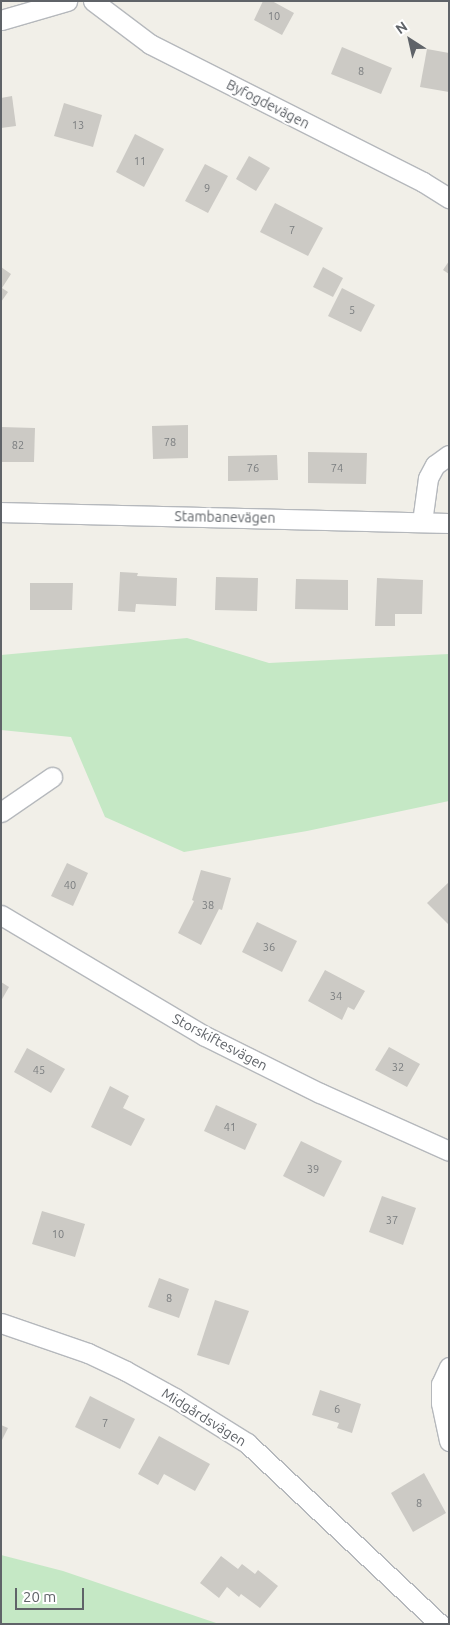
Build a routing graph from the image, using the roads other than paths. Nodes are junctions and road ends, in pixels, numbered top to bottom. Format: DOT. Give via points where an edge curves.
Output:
graph roads {
  1 [pos="67,1"];
  2 [pos="93,1"];
  3 [pos="1,20"];
  4 [pos="449,198"];
  5 [pos="449,455"];
  6 [pos="1,512"];
  7 [pos="422,522"];
  8 [pos="449,523"];
  9 [pos="52,777"];
  10 [pos="1,812"];
  11 [pos="1,914"];
  12 [pos="449,1151"];
  13 [pos="1,1323"];
  14 [pos="449,1367"];
  15 [pos="449,1441"];
  16 [pos="440,1624"];
  1 -- 3 [label="street"];
  2 -- 4 [label="street, Byfogdevägen" via="150,44"];
  5 -- 7 [label="street" via="435,465 428,478"];
  6 -- 7 [label="street, Stambanevägen"];
  7 -- 8 [label="street, Stambanevägen"];
  9 -- 10 [label="street"];
  11 -- 12 [label="street, Storskiftesvägen" via="205,1036 320,1093"];
  13 -- 16 [label="street, Midgårdsvägen" via="88,1353 126,1371 247,1443"];
  14 -- 15 [label="street" via="441,1384 441,1403"];
}
